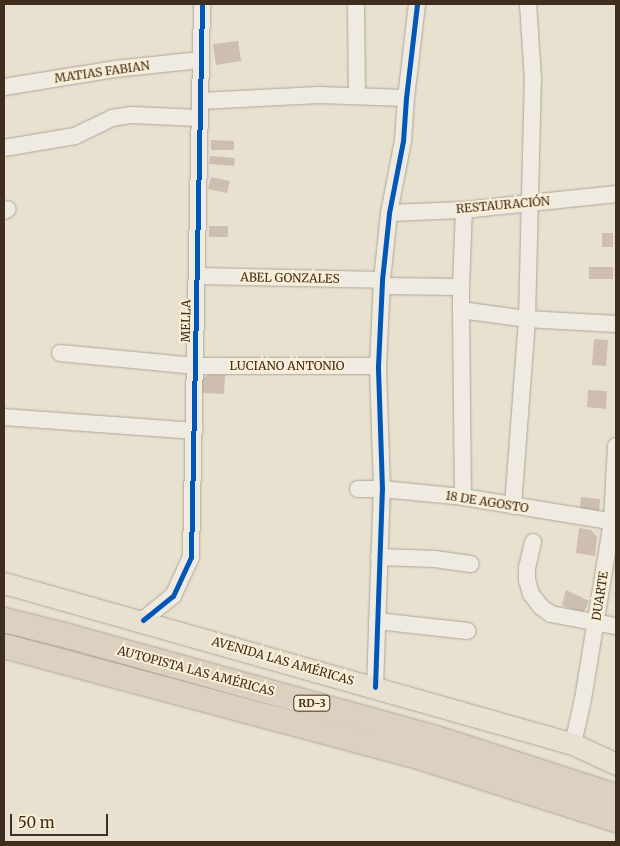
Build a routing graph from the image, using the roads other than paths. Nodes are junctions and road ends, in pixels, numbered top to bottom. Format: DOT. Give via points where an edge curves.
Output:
graph roads {
  1 [pos="202,4"];
  2 [pos="356,4"];
  3 [pos="417,4"];
  4 [pos="528,4"];
  5 [pos="201,60"];
  6 [pos="4,87"];
  7 [pos="356,96"];
  8 [pos="406,98"];
  9 [pos="200,101"];
  10 [pos="199,118"];
  11 [pos="4,148"];
  12 [pos="616,194"];
  13 [pos="530,203"];
  14 [pos="464,210"];
  15 [pos="389,213"];
  16 [pos="197,276"];
  17 [pos="382,283"];
  18 [pos="461,287"];
  19 [pos="461,310"];
  20 [pos="527,319"];
  21 [pos="616,324"];
  22 [pos="60,353"];
  23 [pos="195,366"];
  24 [pos="378,366"];
  25 [pos="4,417"];
  26 [pos="194,431"];
  27 [pos="616,446"];
  28 [pos="358,489"];
  29 [pos="382,489"];
  30 [pos="463,497"];
  31 [pos="513,506"];
  32 [pos="614,522"];
  33 [pos="533,542"];
  34 [pos="380,556"];
  35 [pos="471,564"];
  36 [pos="4,582"];
  37 [pos="4,620"];
  38 [pos="143,620"];
  39 [pos="377,621"];
  40 [pos="596,622"];
  41 [pos="616,626"];
  42 [pos="467,631"];
  43 [pos="4,646"];
  44 [pos="375,687"];
  45 [pos="573,744"];
  46 [pos="616,764"];
  47 [pos="616,796"];
  48 [pos="616,820"];
  1 -- 5 [label="street, MELLA"];
  2 -- 7 [label="street"];
  3 -- 8 [label="street"];
  4 -- 13 [label="street" via="533,79"];
  5 -- 6 [label="street, MATIAS FABIAN" via="114,69"];
  5 -- 9 [label="street, MELLA"];
  7 -- 8 [label="street"];
  7 -- 9 [label="street"];
  8 -- 15 [label="street" via="403,142"];
  9 -- 10 [label="street, MELLA"];
  10 -- 11 [label="street" via="132,115 112,118 75,136"];
  10 -- 16 [label="street, MELLA"];
  12 -- 13 [label="street, RESTAURACIÓN"];
  13 -- 14 [label="street, RESTAURACIÓN"];
  13 -- 20 [label="street"];
  14 -- 15 [label="street, RESTAURACIÓN"];
  14 -- 18 [label="street"];
  15 -- 17 [label="street"];
  16 -- 17 [label="street, ABEL GONZALES"];
  16 -- 23 [label="street, MELLA"];
  17 -- 18 [label="street, ABEL GONZALES"];
  17 -- 24 [label="street"];
  18 -- 19 [label="street"];
  19 -- 20 [label="street"];
  19 -- 30 [label="street"];
  20 -- 21 [label="street"];
  20 -- 31 [label="street"];
  22 -- 23 [label="street, LUCIANO ANTONIO"];
  23 -- 24 [label="street, LUCIANO ANTONIO"];
  23 -- 26 [label="street, MELLA"];
  24 -- 29 [label="street"];
  25 -- 26 [label="street"];
  26 -- 38 [label="street, MELLA" via="191,557 173,596"];
  27 -- 32 [label="street, DUARTE"];
  28 -- 29 [label="street, 18 DE AGOSTO"];
  29 -- 30 [label="street, 18 DE AGOSTO"];
  29 -- 34 [label="street"];
  30 -- 31 [label="street, 18 DE AGOSTO"];
  31 -- 32 [label="street, 18 DE AGOSTO"];
  32 -- 40 [label="street, DUARTE"];
  33 -- 40 [label="street" via="527,580 531,594 541,607 551,614"];
  34 -- 35 [label="street"];
  34 -- 39 [label="street"];
  36 -- 38 [label="main road, AVENIDA LAS AMÉRICAS"];
  37 -- 47 [label="highway, AUTOPISTA LAS AMÉRICAS / RD-3" via="426,735"];
  38 -- 44 [label="main road, AVENIDA LAS AMÉRICAS"];
  39 -- 42 [label="street"];
  39 -- 44 [label="street"];
  40 -- 41 [label="street"];
  40 -- 45 [label="street, DUARTE"];
  43 -- 48 [label="highway, AUTOPISTA LAS AMÉRICAS / RD-3" via="428,760"];
  44 -- 45 [label="main road, AVENIDA LAS AMÉRICAS"];
  45 -- 46 [label="main road, AVENIDA LAS AMÉRICAS"];
}
